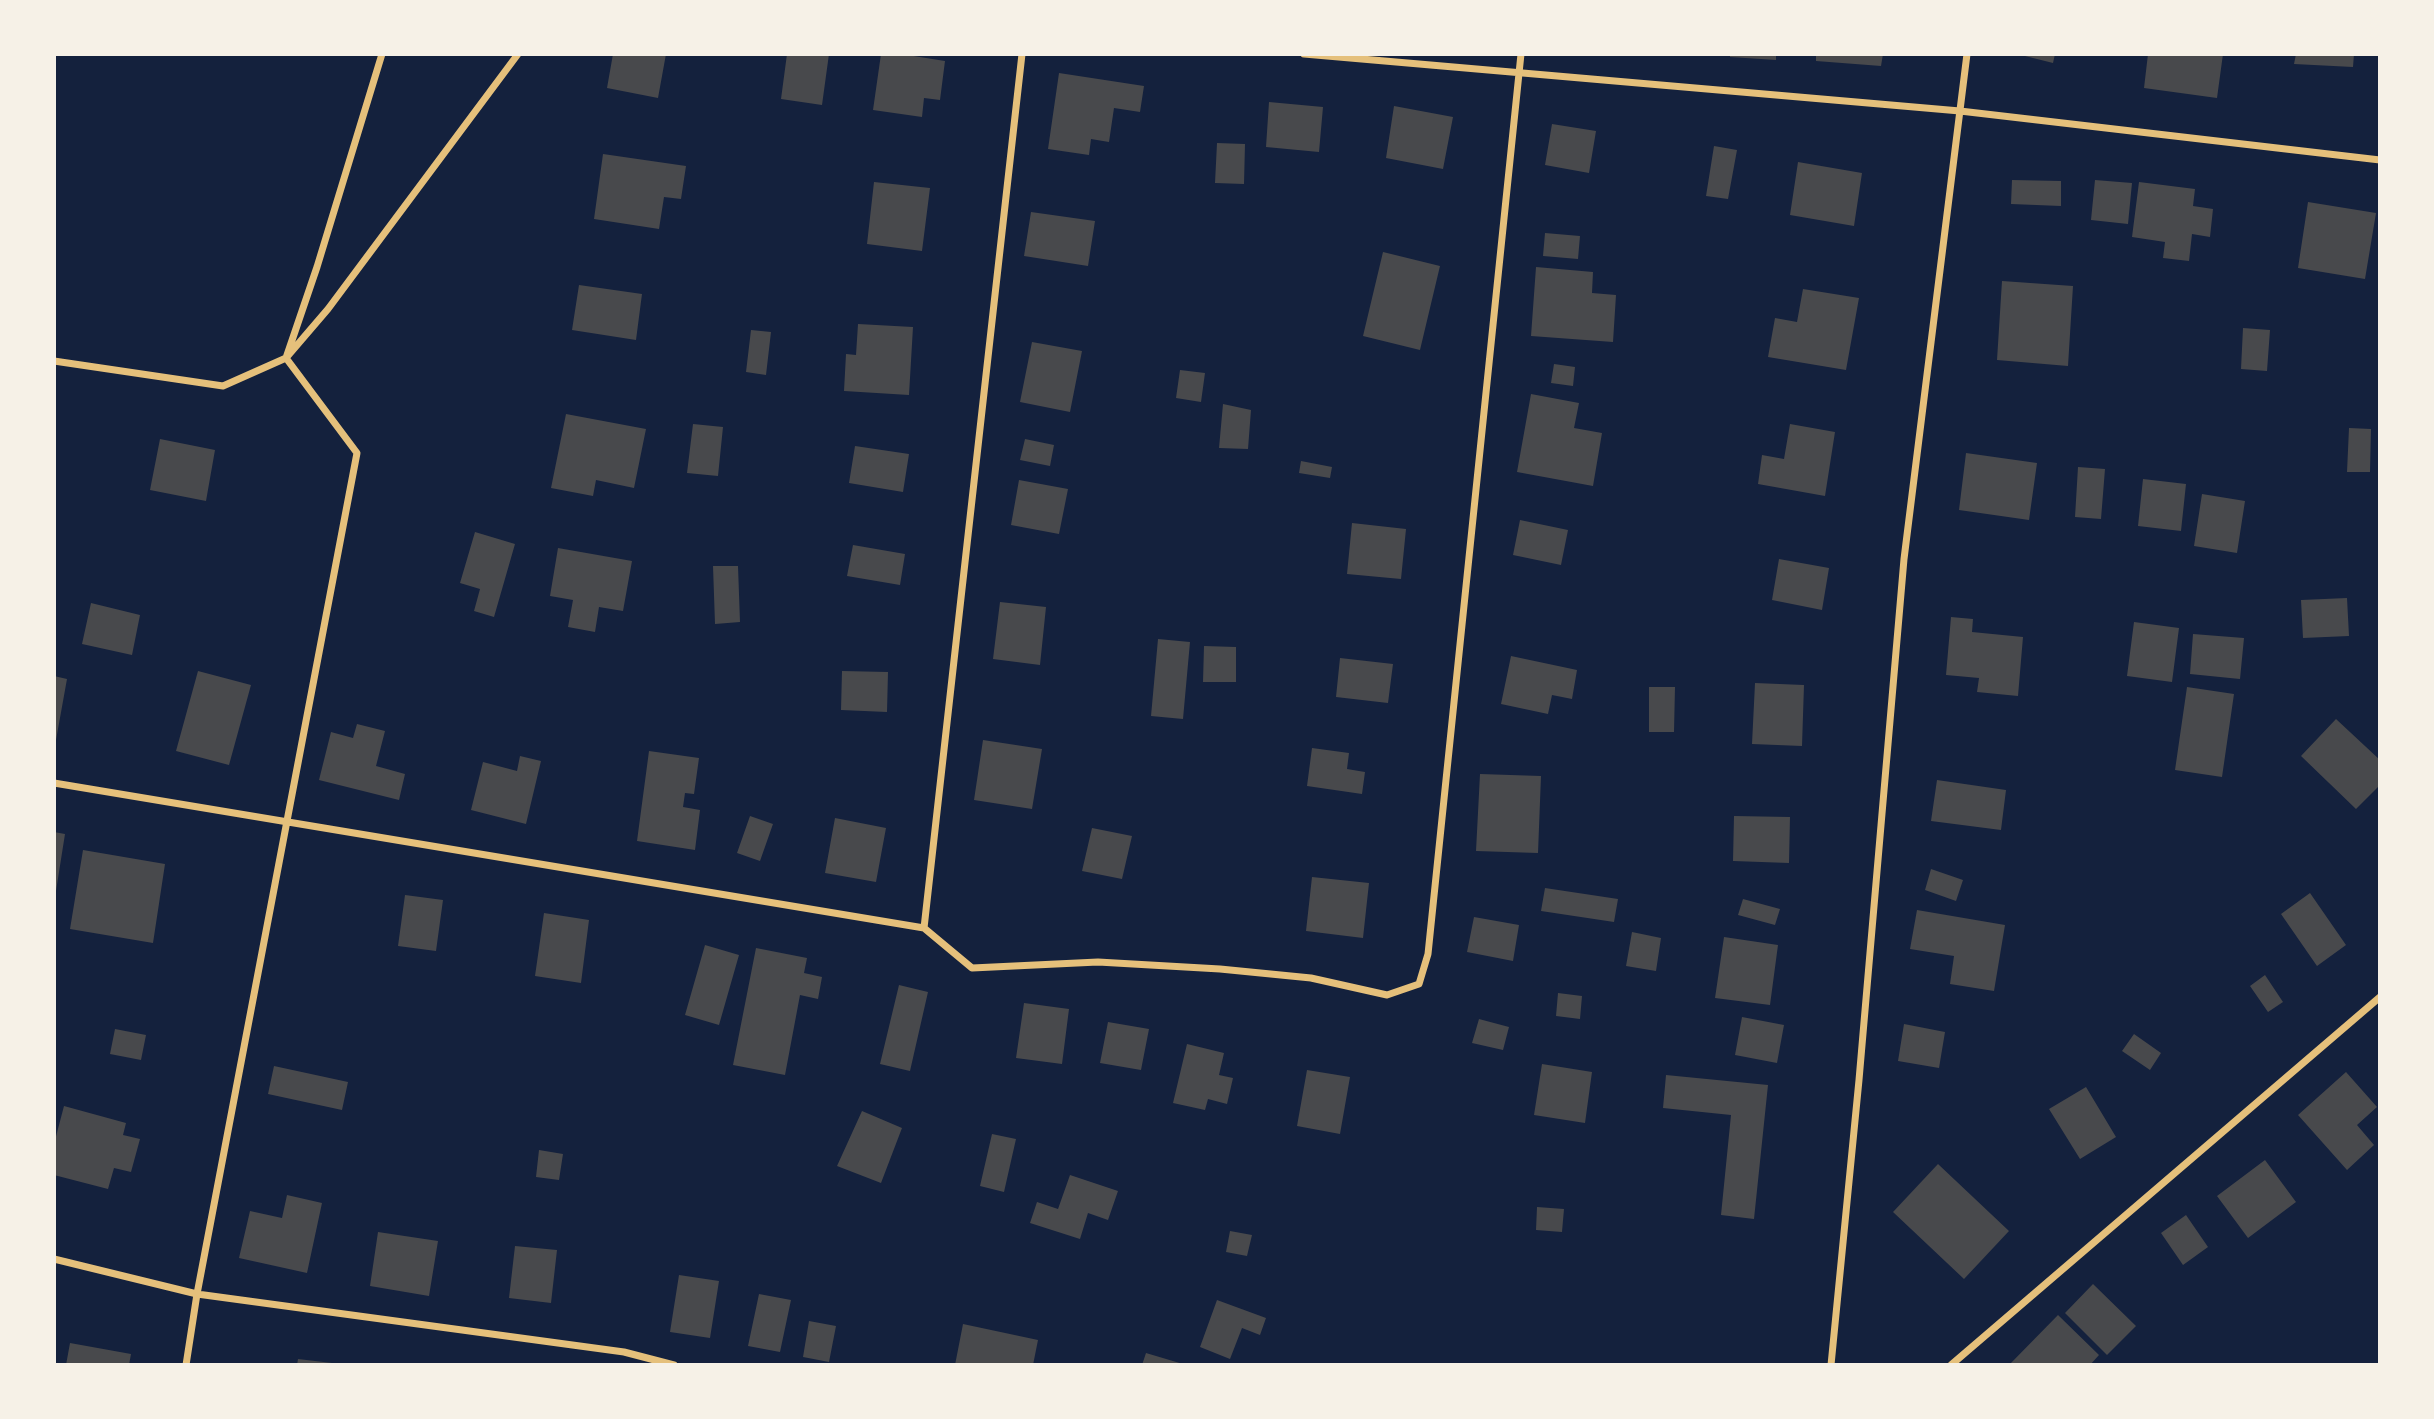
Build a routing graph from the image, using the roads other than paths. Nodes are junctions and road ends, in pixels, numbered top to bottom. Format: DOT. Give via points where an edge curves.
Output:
graph roads {
  1 [pos="382,54"];
  2 [pos="518,54"];
  3 [pos="1022,54"];
  4 [pos="1304,54"];
  5 [pos="1521,54"];
  6 [pos="1967,54"];
  7 [pos="1519,75"];
  8 [pos="1960,111"];
  9 [pos="2380,160"];
  10 [pos="286,358"];
  11 [pos="54,361"];
  12 [pos="54,783"];
  13 [pos="288,820"];
  14 [pos="924,928"];
  15 [pos="2380,997"];
  16 [pos="54,1259"];
  17 [pos="197,1294"];
  18 [pos="186,1365"];
  19 [pos="674,1365"];
  20 [pos="1831,1365"];
  21 [pos="1951,1365"];
  1 -- 10 [label="street"];
  2 -- 10 [label="street" via="328,309"];
  3 -- 14 [label="street"];
  4 -- 7 [label="street"];
  5 -- 7 [label="street"];
  6 -- 8 [label="street"];
  7 -- 8 [label="street"];
  7 -- 14 [label="street" via="1428,954 1419,984 1387,995 1311,978 1220,969 1098,962 972,968"];
  8 -- 9 [label="street"];
  8 -- 20 [label="street" via="1904,559"];
  10 -- 11 [label="street" via="223,386"];
  10 -- 13 [label="street" via="357,453"];
  12 -- 13 [label="street"];
  13 -- 14 [label="street"];
  13 -- 17 [label="street"];
  15 -- 21 [label="street"];
  16 -- 17 [label="street"];
  17 -- 18 [label="street"];
  17 -- 19 [label="street" via="624,1352"];
}
